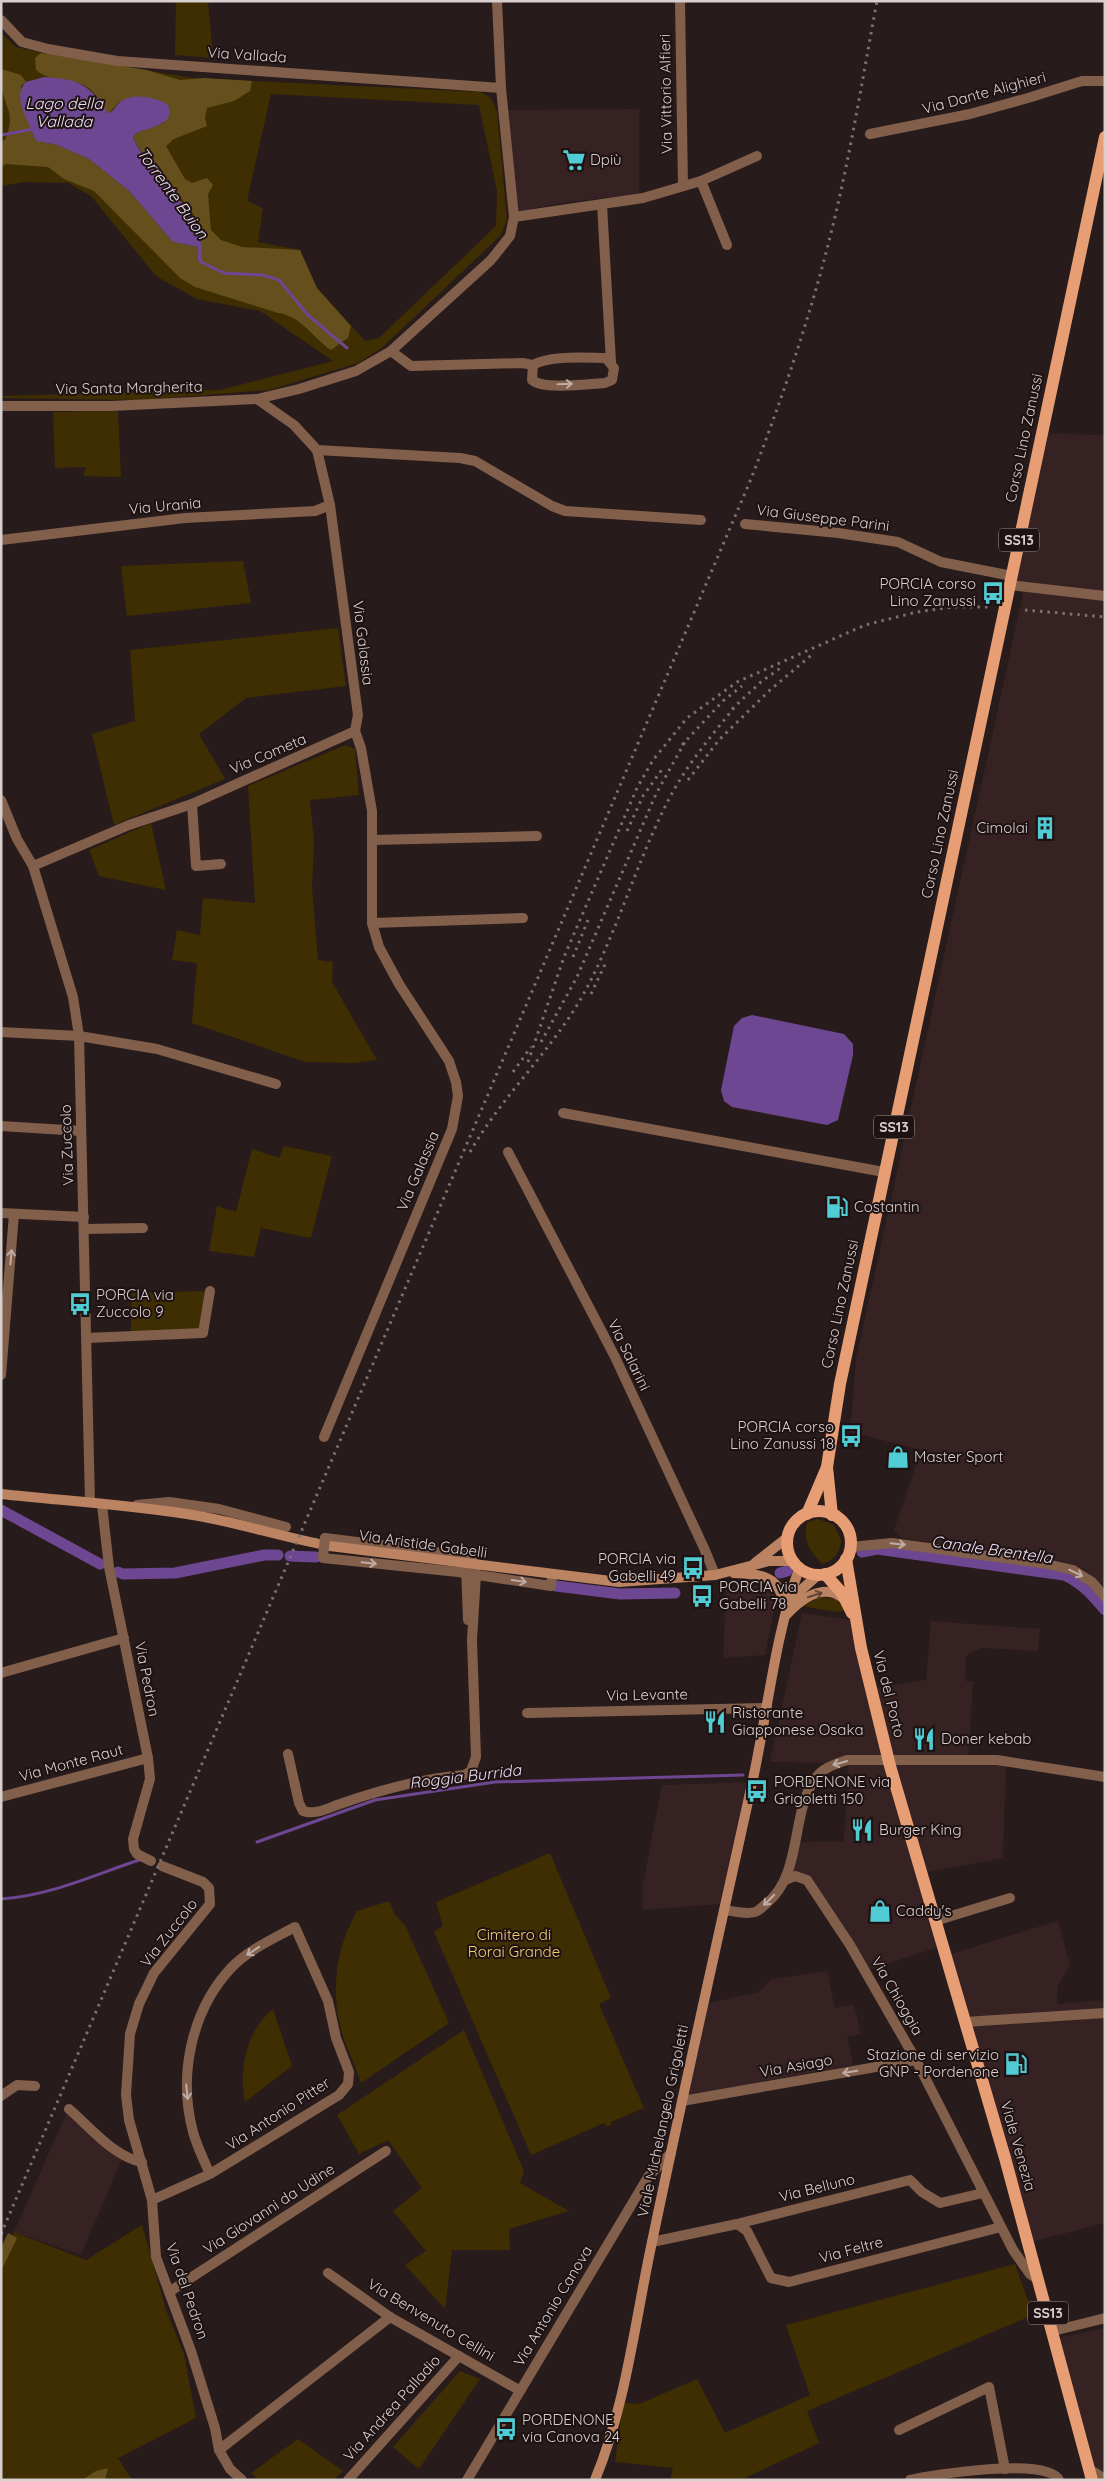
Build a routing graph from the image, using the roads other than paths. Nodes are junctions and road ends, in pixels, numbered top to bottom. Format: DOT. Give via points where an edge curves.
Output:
graph roads {
  1 [pos="496,1"];
  2 [pos="680,1"];
  3 [pos="1,20"];
  4 [pos="1105,81"];
  5 [pos="501,88"];
  6 [pos="870,134"];
  7 [pos="1105,137"];
  8 [pos="757,156"];
  9 [pos="1105,172"];
  10 [pos="700,181"];
  11 [pos="683,186"];
  12 [pos="602,205"];
  13 [pos="1090,210"];
  14 [pos="514,218"];
  15 [pos="727,245"];
  16 [pos="391,351"];
  17 [pos="611,362"];
  18 [pos="533,366"];
  19 [pos="257,399"];
  20 [pos="1,406"];
  21 [pos="318,450"];
  22 [pos="330,505"];
  23 [pos="701,520"];
  24 [pos="745,524"];
  25 [pos="1,540"];
  26 [pos="1011,581"];
  27 [pos="1105,596"];
  28 [pos="355,731"];
  29 [pos="1,800"];
  30 [pos="192,804"];
  31 [pos="537,836"];
  32 [pos="373,840"];
  33 [pos="221,864"];
  34 [pos="33,866"];
  35 [pos="523,918"];
  36 [pos="372,923"];
  37 [pos="1,1032"];
  38 [pos="79,1036"];
  39 [pos="276,1084"];
  40 [pos="563,1113"];
  41 [pos="1,1126"];
  42 [pos="81,1131"];
  43 [pos="508,1152"];
  44 [pos="884,1172"];
  45 [pos="1,1213"];
  46 [pos="14,1214"];
  47 [pos="84,1217"];
  48 [pos="143,1228"];
  49 [pos="85,1229"];
  50 [pos="210,1291"];
  51 [pos="87,1338"];
  52 [pos="1,1375"];
  53 [pos="324,1437"];
  54 [pos="827,1467"];
  55 [pos="1,1494"];
  56 [pos="90,1502"];
  57 [pos="102,1505"];
  58 [pos="123,1506"];
  59 [pos="807,1514"];
  60 [pos="832,1515"];
  61 [pos="286,1527"];
  62 [pos="788,1537"];
  63 [pos="848,1553"];
  64 [pos="753,1564"];
  65 [pos="796,1565"];
  66 [pos="471,1570"];
  67 [pos="719,1574"];
  68 [pos="821,1575"];
  69 [pos="1105,1597"];
  70 [pos="847,1602"];
  71 [pos="786,1615"];
  72 [pos="858,1629"];
  73 [pos="124,1638"];
  74 [pos="1,1673"];
  75 [pos="767,1708"];
  76 [pos="527,1713"];
  77 [pos="288,1754"];
  78 [pos="148,1758"];
  79 [pos="889,1764"];
  80 [pos="1105,1777"];
  81 [pos="1,1797"];
  82 [pos="151,1861"];
  83 [pos="162,1866"];
  84 [pos="785,1880"];
  85 [pos="1010,1898"];
  86 [pos="724,1910"];
  87 [pos="935,1921"];
  88 [pos="1105,2013"];
  89 [pos="965,2022"];
  90 [pos="916,2060"];
  91 [pos="35,2086"];
  92 [pos="1,2096"];
  93 [pos="682,2101"];
  94 [pos="69,2110"];
  95 [pos="386,2151"];
  96 [pos="671,2153"];
  97 [pos="142,2162"];
  98 [pos="210,2174"];
  99 [pos="982,2193"];
  100 [pos="152,2200"];
  101 [pos="737,2224"];
  102 [pos="1001,2227"];
  103 [pos="652,2242"];
  104 [pos="328,2273"];
  105 [pos="1039,2280"];
  106 [pos="169,2292"];
  107 [pos="390,2317"];
  108 [pos="1105,2318"];
  109 [pos="1053,2331"];
  110 [pos="459,2356"];
  111 [pos="520,2390"];
  112 [pos="899,2430"];
  113 [pos="219,2450"];
  114 [pos="1005,2469"];
  115 [pos="1091,2474"];
  116 [pos="1105,2479"];
  117 [pos="242,2480"];
  118 [pos="348,2480"];
  119 [pos="467,2480"];
  120 [pos="595,2480"];
  121 [pos="910,2480"];
  122 [pos="1059,2480"];
  1 -- 5 [label="street"];
  2 -- 11 [label="street, Via Vittorio Alfieri"];
  3 -- 5 [label="street, Via Vallada" via="22,42 117,61"];
  4 -- 6 [label="street, Via Dante Alighieri" via="1082,81 970,114"];
  5 -- 14 [label="street"];
  7 -- 13 [label="main road, Corso Lino Zanussi / SS13"];
  8 -- 10 [label="street"];
  9 -- 13 [label="main road, Corso Lino Zanussi / SS13"];
  10 -- 11 [label="street"];
  10 -- 15 [label="street"];
  11 -- 12 [label="street" via="643,198"];
  12 -- 14 [label="street"];
  12 -- 17 [label="street"];
  13 -- 26 [label="main road, Corso Lino Zanussi / SS13"];
  14 -- 16 [label="street, Via Santa Margherita" via="510,236 491,260"];
  16 -- 18 [label="street" via="411,366 522,363"];
  16 -- 19 [label="street, Via Santa Margherita" via="356,371 299,390"];
  17 -- 18 [label="street" via="606,358 540,360"];
  18 -- 17 [label="street, one-way" via="532,380 537,384 596,383 612,380 614,368"];
  19 -- 20 [label="street, Via Santa Margherita" via="111,406"];
  19 -- 21 [label="street" via="294,426"];
  21 -- 22 [label="street, Via Galassia"];
  21 -- 23 [label="street" via="460,458 475,461 552,506 565,510"];
  22 -- 25 [label="street, Via Urania" via="315,511 185,518"];
  22 -- 28 [label="street, Via Galassia" via="358,715"];
  24 -- 26 [label="street, Via Giuseppe Parini" via="838,532 898,542 941,562"];
  26 -- 27 [label="street, Via Giuseppe Parini"];
  26 -- 44 [label="main road, Corso Lino Zanussi / SS13"];
  28 -- 30 [label="street, Via Cometa"];
  28 -- 32 [label="street, Via Galassia" via="369,789"];
  29 -- 34 [label="street, Via Zuccolo" via="17,839"];
  30 -- 33 [label="street" via="196,866"];
  30 -- 34 [label="street, Via Cometa" via="130,825"];
  31 -- 32 [label="street"];
  32 -- 36 [label="street, Via Galassia"];
  34 -- 38 [label="street, Via Zuccolo" via="73,997"];
  35 -- 36 [label="street"];
  36 -- 53 [label="street, Via Galassia" via="379,947 399,984 449,1061 456,1082 457,1112"];
  37 -- 38 [label="street"];
  38 -- 39 [label="street" via="157,1049"];
  38 -- 42 [label="street, Via Zuccolo"];
  40 -- 44 [label="street"];
  41 -- 42 [label="street"];
  42 -- 47 [label="street, Via Zuccolo"];
  43 -- 67 [label="street, Via Salarini" via="615,1357"];
  44 -- 54 [label="main road, Corso Lino Zanussi / SS13" via="840,1384"];
  45 -- 46 [label="street"];
  46 -- 47 [label="street"];
  52 -- 46 [label="street, one-way"];
  47 -- 49 [label="street, Via Zuccolo"];
  48 -- 49 [label="street"];
  49 -- 51 [label="street, Via Zuccolo"];
  50 -- 51 [label="street" via="203,1333"];
  51 -- 56 [label="street, Via Zuccolo"];
  54 -- 59 [label="main road, Corso Lino Zanussi"];
  54 -- 60 [label="main road, Corso Lino Zanussi"];
  55 -- 56 [label="main road, Via Aristide Gabelli"];
  56 -- 57 [label="main road, Via Aristide Gabelli"];
  57 -- 58 [label="main road, Via Aristide Gabelli"];
  57 -- 73 [label="street, Via Pedron" via="109,1567"];
  58 -- 61 [label="street, Via Aristide Gabelli" via="169,1502 219,1509"];
  58 -- 66 [label="main road, Via Aristide Gabelli" via="202,1517 282,1537"];
  59 -- 60 [label="main road"];
  59 -- 62 [label="main road" via="794,1523"];
  60 -- 63 [label="main road" via="848,1531"];
  62 -- 64 [label="main road, Via Aristide Gabelli"];
  62 -- 65 [label="main road" via="789,1554"];
  63 -- 68 [label="main road" via="841,1566"];
  63 -- 69 [label="street, one-way" via="892,1543 1047,1564 1073,1570 1092,1582"];
  63 -- 72 [label="main road, Via del Porto"];
  64 -- 65 [label="main road, Via Aristide Gabelli"];
  64 -- 67 [label="main road, Via Aristide Gabelli"];
  65 -- 68 [label="main road"];
  65 -- 71 [label="main road"];
  66 -- 66 [label="street, one-way, bridge" via="468,1556 325,1538 323,1558"];
  66 -- 67 [label="main road, Via Aristide Gabelli" via="619,1582"];
  66 -- 77 [label="street" via="476,1758 473,1769 468,1774 414,1781 324,1810 307,1812 299,1803"];
  67 -- 71 [label="main road, Via Aristide Gabelli" via="750,1574 774,1582 780,1588"];
  68 -- 70 [label="main road, Via del Porto"];
  68 -- 71 [label="main road" via="800,1591"];
  71 -- 70 [label="main road, one-way" via="802,1599 819,1592 836,1593"];
  70 -- 72 [label="main road, Via del Porto"];
  71 -- 75 [label="main road"];
  72 -- 79 [label="main road, Via del Porto / SS13"];
  73 -- 74 [label="street"];
  73 -- 78 [label="street, Via Pedron"];
  75 -- 76 [label="street, Via Levante"];
  75 -- 86 [label="main road, Viale Michelangelo Grigoletti"];
  78 -- 81 [label="street, Via Monte Raut"];
  78 -- 82 [label="street, Via Pedron" via="150,1779 132,1839 139,1856"];
  79 -- 80 [label="street" via="998,1760"];
  79 -- 84 [label="street, one-way" via="847,1760 820,1773 809,1789"];
  79 -- 87 [label="main road, Viale Venezia / SS13"];
  83 -- 97 [label="street, Via Zuccolo" via="203,1882 209,1888 210,1904 154,1973 139,2004 130,2034 126,2095 129,2120"];
  84 -- 86 [label="street, one-way" via="771,1900 756,1912"];
  84 -- 90 [label="street, Via Chioggia" via="795,1876 807,1880 850,1945"];
  85 -- 87 [label="street"];
  86 -- 93 [label="main road, Viale Michelangelo Grigoletti"];
  87 -- 89 [label="main road, Viale Venezia / SS13"];
  88 -- 89 [label="street"];
  89 -- 105 [label="main road, Viale Venezia / SS13"];
  90 -- 93 [label="street, Via Asiago, one-way"];
  90 -- 99 [label="street, Via Chioggia"];
  91 -- 92 [label="street" via="17,2085"];
  93 -- 96 [label="main road, Viale Michelangelo Grigoletti"];
  94 -- 97 [label="street" via="120,2153"];
  95 -- 106 [label="street, Via Giovanni da Udine"];
  96 -- 103 [label="main road, Viale Michelangelo Grigoletti"];
  96 -- 111 [label="street, Via Antonio Canova" via="648,2177"];
  97 -- 100 [label="street, Via del Pedron"];
  98 -- 98 [label="street, Via Antonio Pitter, one-way" via="339,2095 348,2084 349,2072 336,2038 328,2001 295,1926 250,1952 231,1968 202,2011 193,2036 186,2079 188,2103 193,2132"];
  98 -- 100 [label="street, Via Antonio Pitter"];
  99 -- 101 [label="street, Via Belluno" via="940,2203 910,2180"];
  99 -- 102 [label="street, Via Chioggia"];
  100 -- 106 [label="street, Via del Pedron" via="156,2256"];
  101 -- 102 [label="street, Via Feltre" via="747,2231 771,2278 789,2282"];
  101 -- 103 [label="street, Via Belluno"];
  102 -- 105 [label="street, Via Chioggia" via="1030,2274"];
  103 -- 120 [label="main road, Viale Michelangelo Grigoletti" via="621,2392"];
  104 -- 107 [label="street, Via Benvenuto Cellini"];
  105 -- 109 [label="main road, Viale Venezia / SS13"];
  106 -- 113 [label="street, Via del Pedron" via="191,2351"];
  107 -- 110 [label="street, Via Benvenuto Cellini"];
  107 -- 113 [label="street"];
  108 -- 109 [label="street"];
  109 -- 115 [label="main road, Viale Venezia / SS13"];
  110 -- 111 [label="street, Via Benvenuto Cellini"];
  110 -- 118 [label="street, Via Andrea Palladio"];
  111 -- 119 [label="street, Via Antonio Canova"];
  112 -- 114 [label="street" via="989,2387"];
  113 -- 117 [label="street, Via del Pedron" via="230,2469"];
  114 -- 121 [label="street"];
  114 -- 122 [label="street" via="1048,2471"];
  115 -- 116 [label="street"];
}
